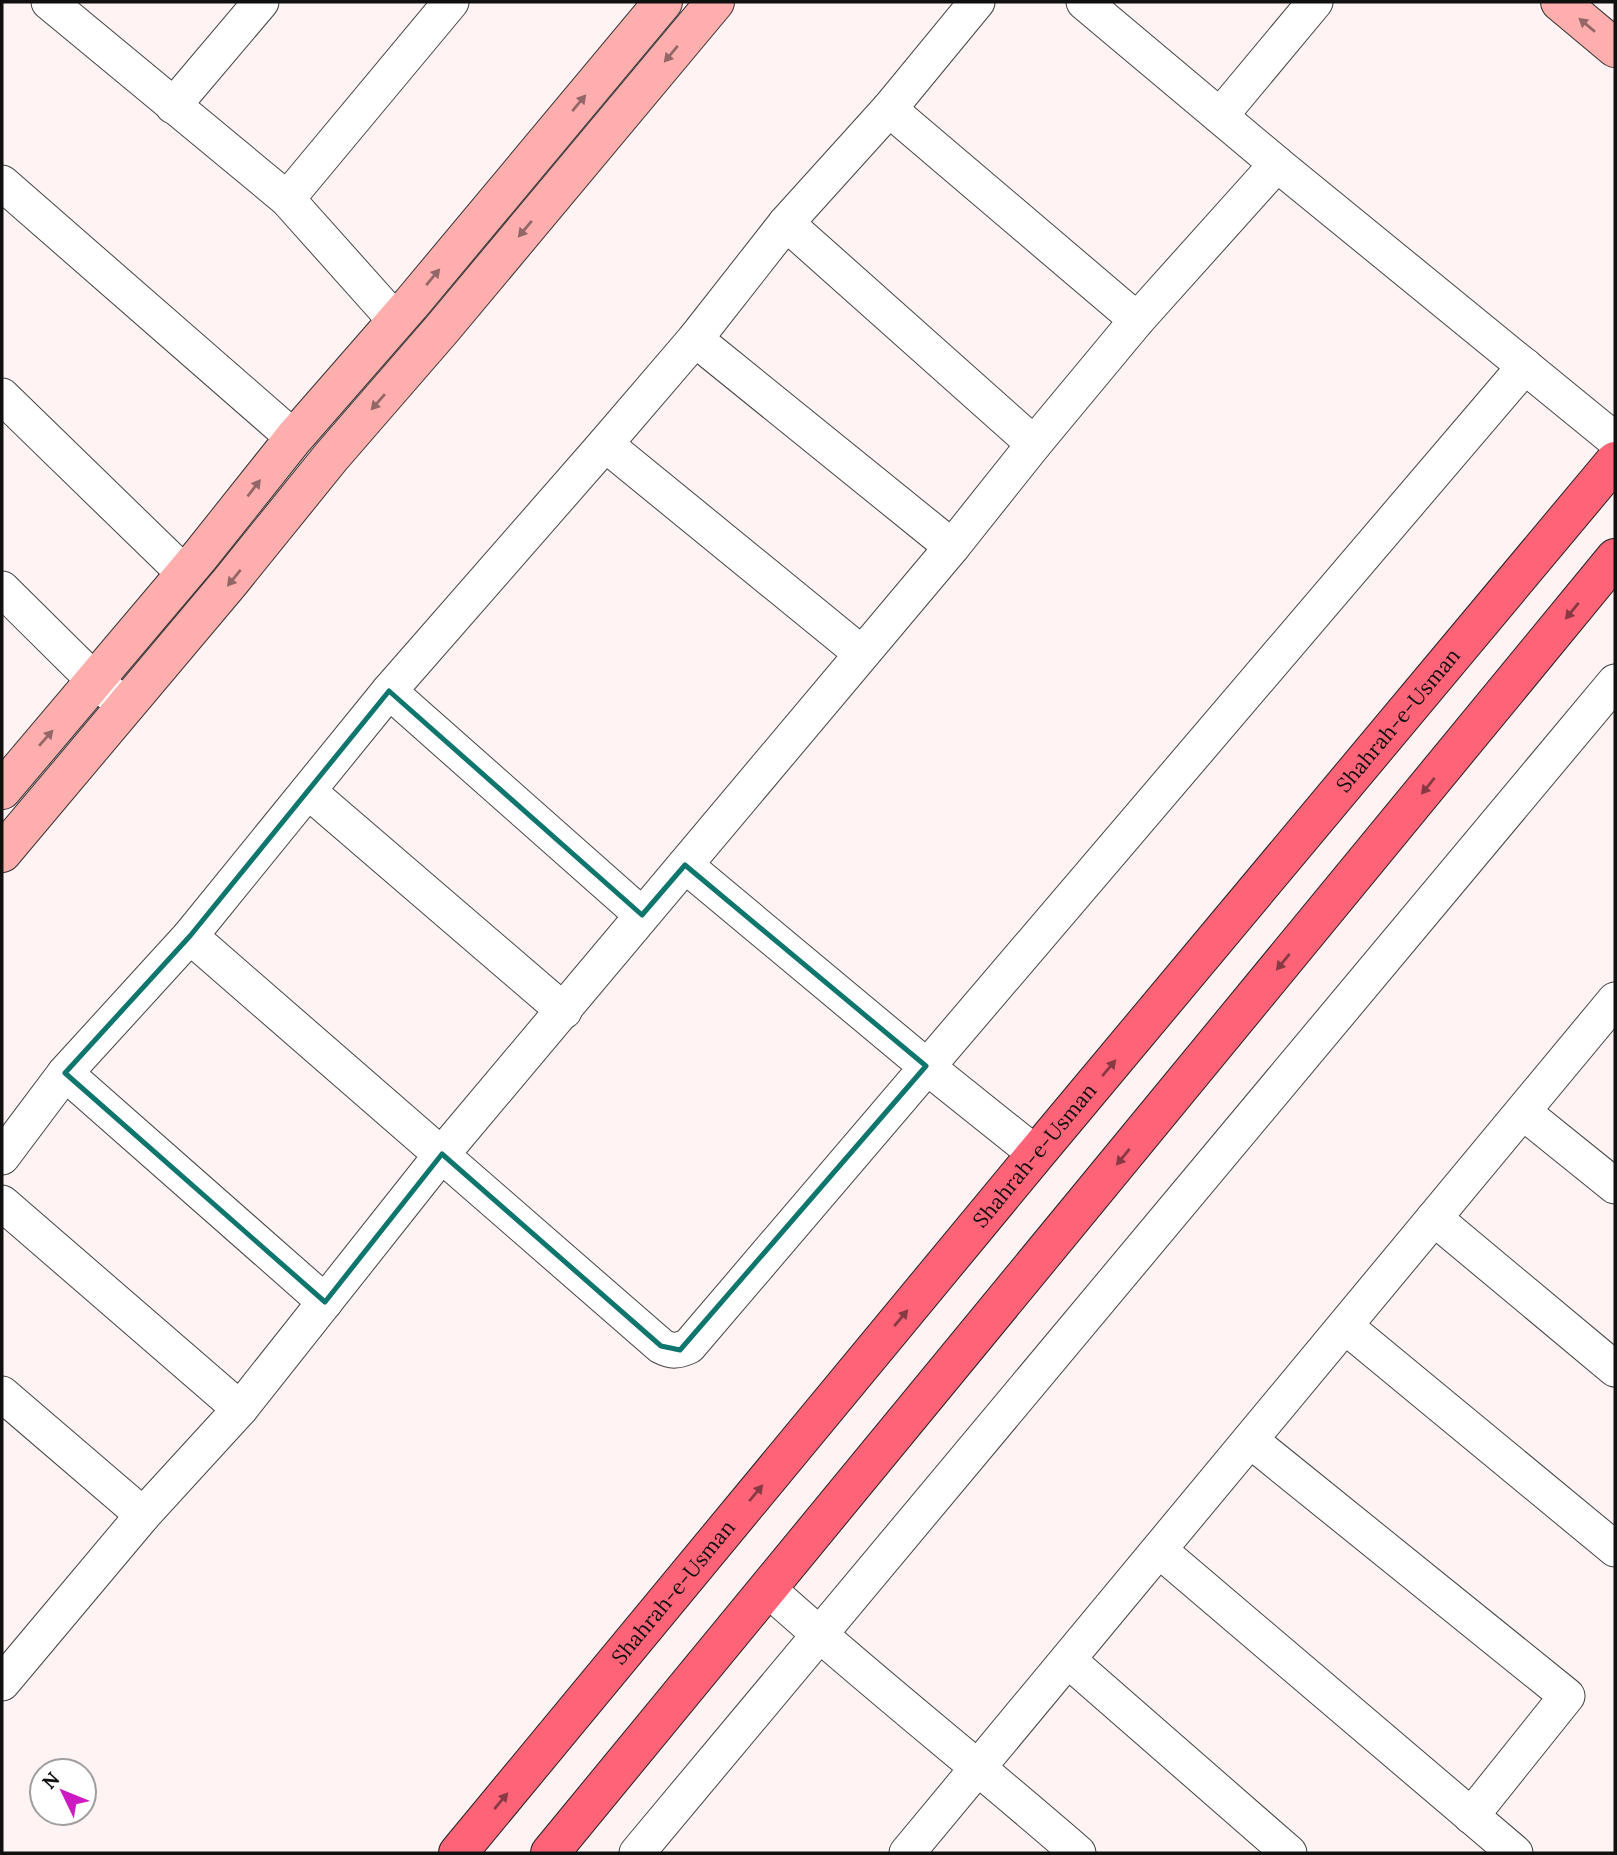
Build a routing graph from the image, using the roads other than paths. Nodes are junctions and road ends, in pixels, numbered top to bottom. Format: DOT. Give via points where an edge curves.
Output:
graph roads {
  1 [pos="48,2"];
  2 [pos="261,2"];
  3 [pos="451,2"];
  4 [pos="663,2"];
  5 [pos="715,2"];
  6 [pos="977,2"];
  7 [pos="1084,2"];
  8 [pos="1315,2"];
  9 [pos="1560,2"];
  10 [pos="1615,48"];
  11 [pos="173,106"];
  12 [pos="889,109"];
  13 [pos="1220,116"];
  14 [pos="1277,164"];
  15 [pos="2,183"];
  16 [pos="286,199"];
  17 [pos="786,223"];
  18 [pos="1138,320"];
  19 [pos="396,321"];
  20 [pos="695,339"];
  21 [pos="1525,366"];
  22 [pos="2,396"];
  23 [pos="294,438"];
  24 [pos="1615,440"];
  25 [pos="605,444"];
  26 [pos="1034,444"];
  27 [pos="1615,461"];
  28 [pos="952,547"];
  29 [pos="1615,558"];
  30 [pos="185,574"];
  31 [pos="2,589"];
  32 [pos="861,653"];
  33 [pos="95,681"];
  34 [pos="1615,682"];
  35 [pos="389,691"];
  36 [pos="126,706"];
  37 [pos="2,790"];
  38 [pos="308,792"];
  39 [pos="2,853"];
  40 [pos="685,864"];
  41 [pos="642,915"];
  42 [pos="190,936"];
  43 [pos="1615,1000"];
  44 [pos="564,1011"];
  45 [pos="926,1066"];
  46 [pos="65,1073"];
  47 [pos="1523,1112"];
  48 [pos="442,1154"];
  49 [pos="1037,1154"];
  50 [pos="2,1157"];
  51 [pos="1615,1186"];
  52 [pos="2,1203"];
  53 [pos="1434,1218"];
  54 [pos="325,1302"];
  55 [pos="1345,1326"];
  56 [pos="1615,1369"];
  57 [pos="2,1394"];
  58 [pos="240,1409"];
  59 [pos="1250,1440"];
  60 [pos="143,1515"];
  61 [pos="1615,1549"];
  62 [pos="1159,1550"];
  63 [pos="768,1589"];
  64 [pos="820,1636"];
  65 [pos="1068,1660"];
  66 [pos="2,1683"];
  67 [pos="979,1767"];
  68 [pos="1471,1816"];
  69 [pos="458,1853"];
  70 [pos="550,1853"];
  71 [pos="637,1853"];
  72 [pos="907,1853"];
  73 [pos="1078,1853"];
  74 [pos="1289,1853"];
  75 [pos="1515,1853"];
  1 -- 11 [label="street"];
  2 -- 11 [label="street"];
  3 -- 16 [label="street"];
  19 -- 4 [label="street, one-way"];
  5 -- 36 [label="street, one-way"];
  6 -- 12 [label="street"];
  7 -- 13 [label="street"];
  8 -- 13 [label="street"];
  10 -- 9 [label="street, one-way"];
  11 -- 16 [label="street"];
  12 -- 17 [label="street"];
  12 -- 18 [label="street"];
  13 -- 14 [label="street"];
  14 -- 18 [label="street"];
  14 -- 21 [label="street"];
  15 -- 23 [label="street"];
  16 -- 19 [label="street"];
  17 -- 20 [label="street"];
  17 -- 26 [label="street"];
  18 -- 26 [label="street"];
  19 -- 23 [label="street"];
  20 -- 25 [label="street"];
  20 -- 28 [label="street"];
  21 -- 24 [label="street"];
  21 -- 45 [label="street"];
  22 -- 30 [label="street"];
  30 -- 23 [label="street, one-way"];
  25 -- 32 [label="street"];
  25 -- 35 [label="street"];
  26 -- 28 [label="street"];
  49 -- 27 [label="main road, Shahrah-e-Usman, one-way"];
  28 -- 32 [label="street"];
  29 -- 63 [label="main road, one-way"];
  30 -- 33 [label="street"];
  31 -- 33 [label="street"];
  32 -- 40 [label="street"];
  33 -- 36 [label="street"];
  37 -- 33 [label="street, one-way"];
  34 -- 64 [label="street"];
  35 -- 38 [label="street"];
  35 -- 41 [label="street"];
  36 -- 39 [label="street"];
  38 -- 42 [label="street"];
  38 -- 44 [label="street"];
  40 -- 41 [label="street"];
  40 -- 45 [label="street"];
  41 -- 44 [label="street"];
  42 -- 46 [label="street"];
  42 -- 48 [label="street"];
  43 -- 47 [label="street"];
  44 -- 48 [label="street"];
  45 -- 48 [label="street" via="689,1346 680,1350 661,1346"];
  45 -- 49 [label="street"];
  46 -- 50 [label="street"];
  46 -- 54 [label="street"];
  47 -- 51 [label="street"];
  47 -- 53 [label="street"];
  48 -- 54 [label="street"];
  69 -- 49 [label="main road, Shahrah-e-Usman, one-way"];
  52 -- 58 [label="street"];
  53 -- 55 [label="street"];
  53 -- 56 [label="street"];
  54 -- 58 [label="street"];
  55 -- 59 [label="street"];
  55 -- 61 [label="street"];
  57 -- 60 [label="street"];
  58 -- 60 [label="street"];
  59 -- 62 [label="street"];
  59 -- 68 [label="street" via="1567,1696"];
  60 -- 66 [label="street"];
  62 -- 65 [label="street"];
  62 -- 68 [label="street"];
  63 -- 64 [label="street"];
  63 -- 70 [label="main road"];
  64 -- 67 [label="street"];
  64 -- 71 [label="street"];
  65 -- 67 [label="street"];
  65 -- 74 [label="street"];
  67 -- 72 [label="street"];
  67 -- 73 [label="street"];
  68 -- 75 [label="street"];
}
